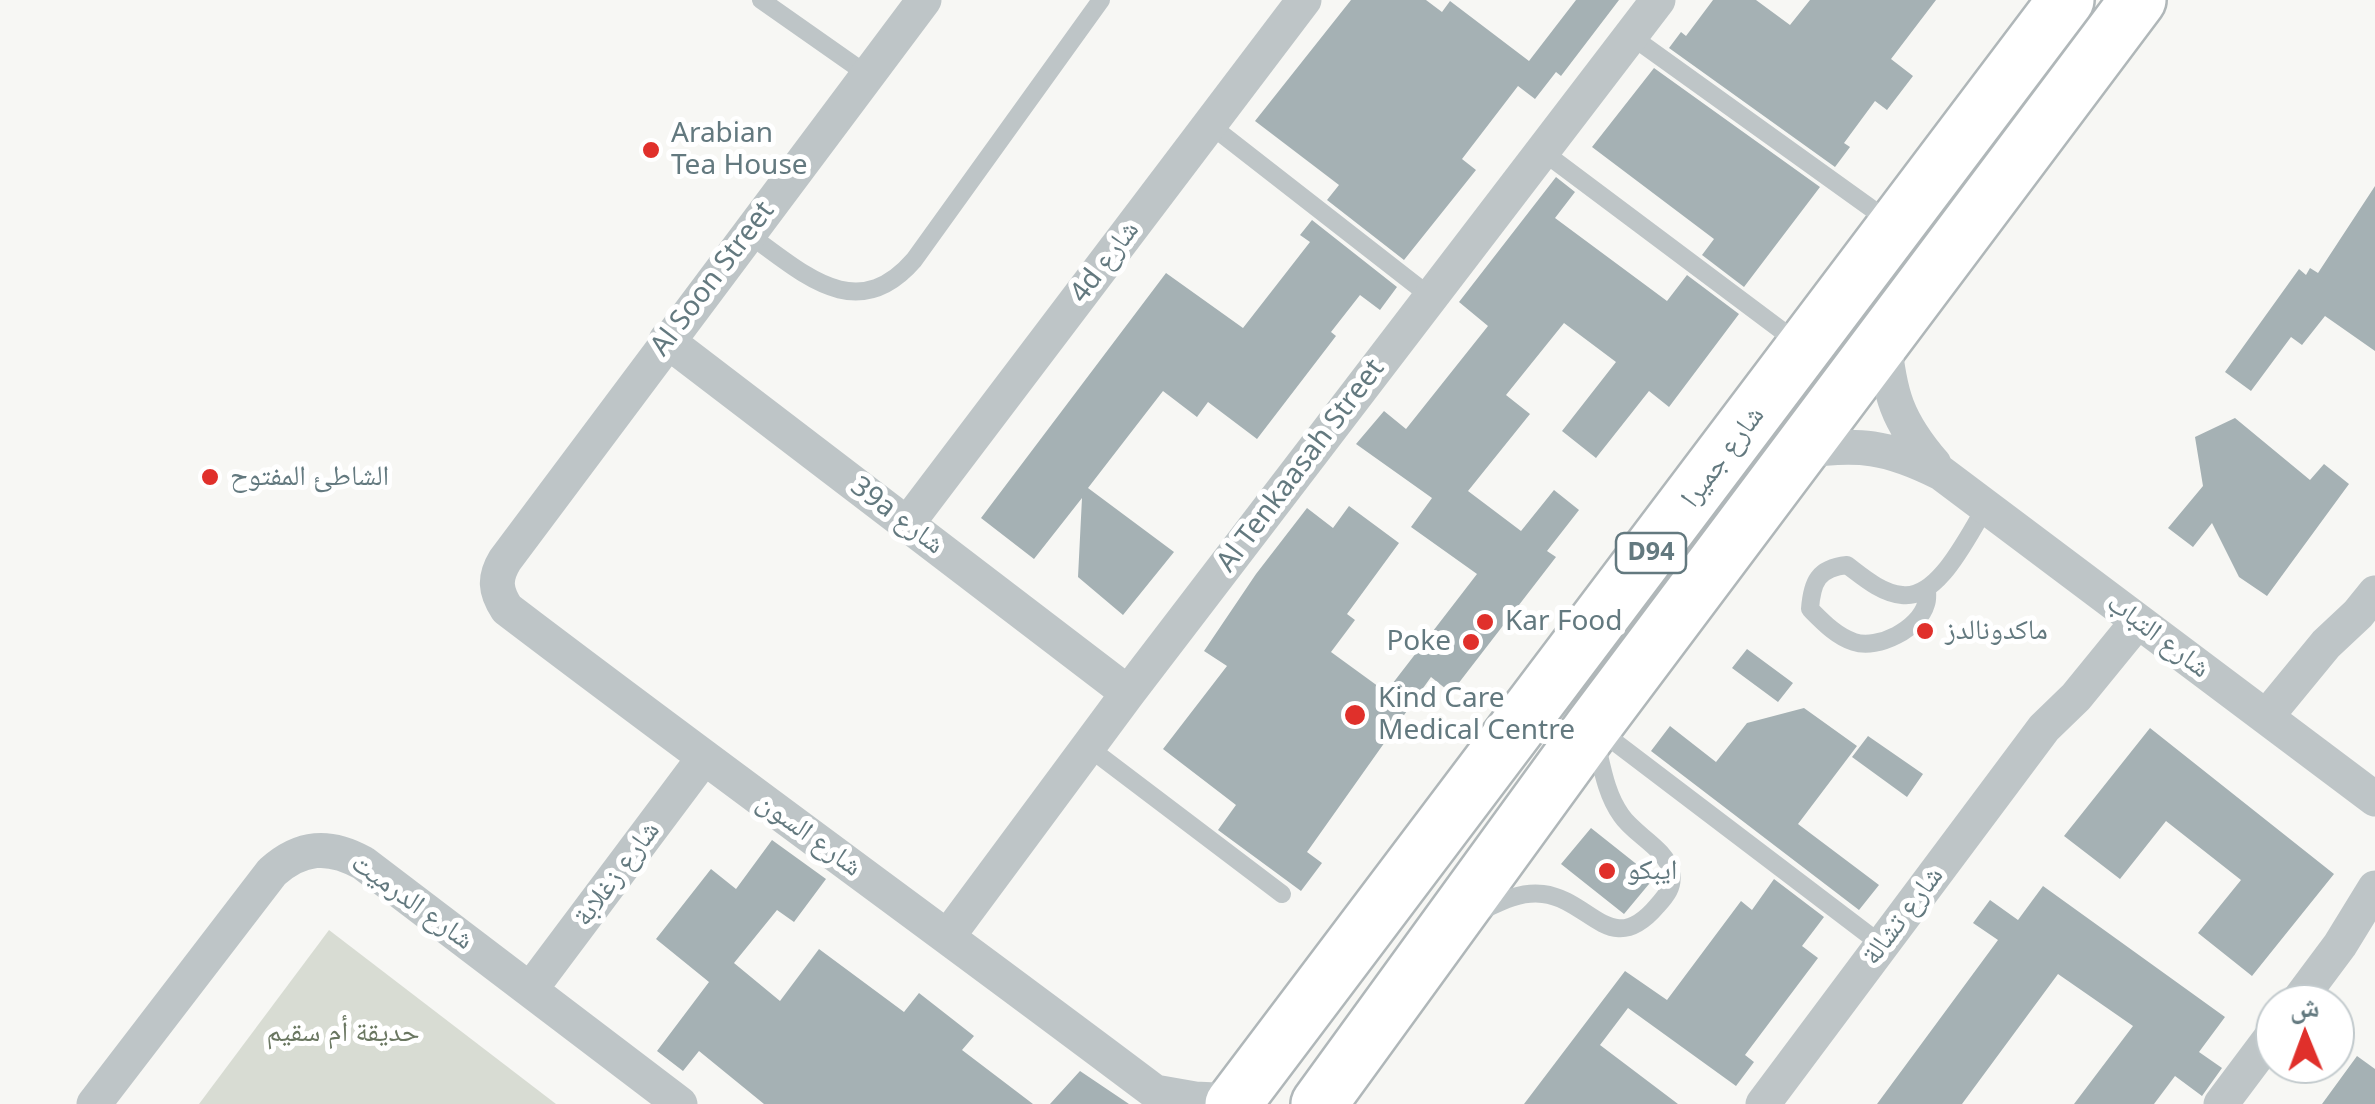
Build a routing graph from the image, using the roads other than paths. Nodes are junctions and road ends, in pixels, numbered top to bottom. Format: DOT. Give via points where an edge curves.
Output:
graph roads {
  1 [pos="761,0"];
  2 [pos="924,0"];
  3 [pos="1102,0"];
  4 [pos="1304,0"];
  5 [pos="1658,0"];
  6 [pos="2066,0"];
  7 [pos="2138,0"];
  8 [pos="1631,36"];
  9 [pos="868,75"];
  10 [pos="1210,124"];
  11 [pos="1542,152"];
  12 [pos="1897,228"];
  13 [pos="748,234"];
  14 [pos="1431,296"];
  15 [pos="1884,338"];
  16 [pos="666,340"];
  17 [pos="1805,348"];
  18 [pos="1800,451"];
  19 [pos="1941,473"];
  20 [pos="1986,506"];
  21 [pos="907,524"];
  22 [pos="505,560"];
  23 [pos="1928,588"];
  24 [pos="2366,603"];
  25 [pos="2127,613"];
  26 [pos="1128,692"];
  27 [pos="2277,725"];
  28 [pos="1593,727"];
  29 [pos="1088,747"];
  30 [pos="704,759"];
  31 [pos="2375,799"];
  32 [pos="2375,888"];
  33 [pos="1282,894"];
  34 [pos="2375,916"];
  35 [pos="1445,928"];
  36 [pos="948,936"];
  37 [pos="1882,944"];
  38 [pos="2340,945"];
  39 [pos="2311,984"];
  40 [pos="530,990"];
  41 [pos="2255,1059"];
  42 [pos="1156,1098"];
  43 [pos="1235,1102"];
  44 [pos="94,1104"];
  45 [pos="680,1104"];
  46 [pos="1318,1104"];
  47 [pos="1763,1104"];
  48 [pos="2222,1104"];
  1 -- 9 [label="lane"];
  2 -- 9 [label="street, Al Soon Street"];
  3 -- 13 [label="lane" via="914,260 888,284 836,290"];
  4 -- 10 [label="street, 4d شارع"];
  5 -- 8 [label="street, Al Tenkaasah Street"];
  6 -- 12 [label="main road, شارع جميرا / D94"];
  7 -- 15 [label="main road, D94"];
  8 -- 11 [label="street, Al Tenkaasah Street"];
  8 -- 12 [label="lane"];
  9 -- 13 [label="street, Al Soon Street"];
  10 -- 14 [label="lane"];
  10 -- 21 [label="street, 4d شارع"];
  11 -- 14 [label="street, Al Tenkaasah Street"];
  11 -- 17 [label="lane"];
  12 -- 17 [label="main road, شارع جميرا / D94"];
  13 -- 16 [label="street, Al Soon Street"];
  14 -- 26 [label="street, Al Tenkaasah Street"];
  15 -- 18 [label="main road, D94"];
  15 -- 19 [label="street, شارع التباب" via="1897,412"];
  16 -- 21 [label="street, 39a شارع"];
  16 -- 22 [label="street, Al Soon Street"];
  17 -- 43 [label="main road, شارع جميرا / D94"];
  18 -- 19 [label="street, شارع التباب" via="1873,446"];
  18 -- 28 [label="main road, D94"];
  19 -- 20 [label="street, شارع التباب"];
  20 -- 23 [label="lane"];
  20 -- 25 [label="street, شارع التباب"];
  21 -- 26 [label="street, 39a شارع"];
  22 -- 30 [label="street, شارع السون" via="496,585 507,609"];
  23 -- 23 [label="lane" via="1904,596 1846,565 1834,566 1813,583 1810,609 1857,644 1884,643 1926,606"];
  24 -- 27 [label="street" via="2339,653"];
  25 -- 27 [label="street, شارع التباب"];
  25 -- 37 [label="street, شارع تشالة" via="2076,697 2044,728"];
  26 -- 29 [label="street, Al Tenkaasah Street"];
  27 -- 31 [label="street, شارع التباب"];
  28 -- 35 [label="main road, D94"];
  28 -- 35 [label="lane" via="1616,806 1667,862 1668,894 1643,922 1624,929 1604,926 1556,897 1530,894"];
  28 -- 37 [label="lane"];
  29 -- 33 [label="lane"];
  29 -- 36 [label="street, Al Tenkaasah Street"];
  30 -- 36 [label="street, شارع السون"];
  30 -- 40 [label="street, شارع زغلابة"];
  32 -- 38 [label="street"];
  34 -- 38 [label="street"];
  35 -- 46 [label="main road, D94"];
  36 -- 42 [label="street, شارع السون"];
  37 -- 47 [label="street, شارع تشالة"];
  38 -- 39 [label="street"];
  40 -- 44 [label="street, شارع الدرميت" via="363,863 321,848 298,853 272,872"];
  40 -- 45 [label="street, شارع الدرميت"];
  41 -- 48 [label="street"];
  42 -- 43 [label="street, شارع السون"];
}
